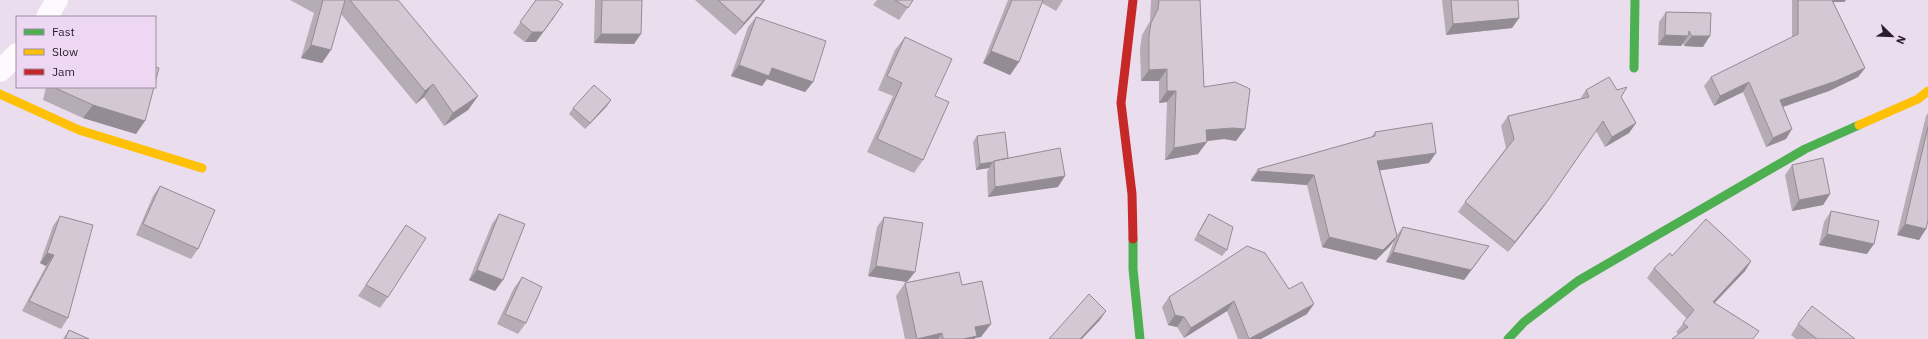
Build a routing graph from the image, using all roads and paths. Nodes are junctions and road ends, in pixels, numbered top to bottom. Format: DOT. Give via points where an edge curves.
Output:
graph roads {
  1 [pos="58,0"];
  2 [pos="1133,0"];
  3 [pos="1635,0"];
  4 [pos="49,16"];
  5 [pos="16,55"];
  6 [pos="1634,68"];
  7 [pos="0,71"];
  8 [pos="1928,91"];
  9 [pos="0,94"];
  10 [pos="202,168"];
  11 [pos="1140,339"];
  12 [pos="1508,339"];
  1 -- 4 [label="street"];
  2 -- 11 [label="street" via="1121,103 1132,194 1132,269"];
  3 -- 6 [label="street"];
  5 -- 7 [label="street"];
  8 -- 12 [label="street" via="1918,99 1805,148 1592,273 1524,322"];
  9 -- 10 [label="street" via="79,130"];
}
